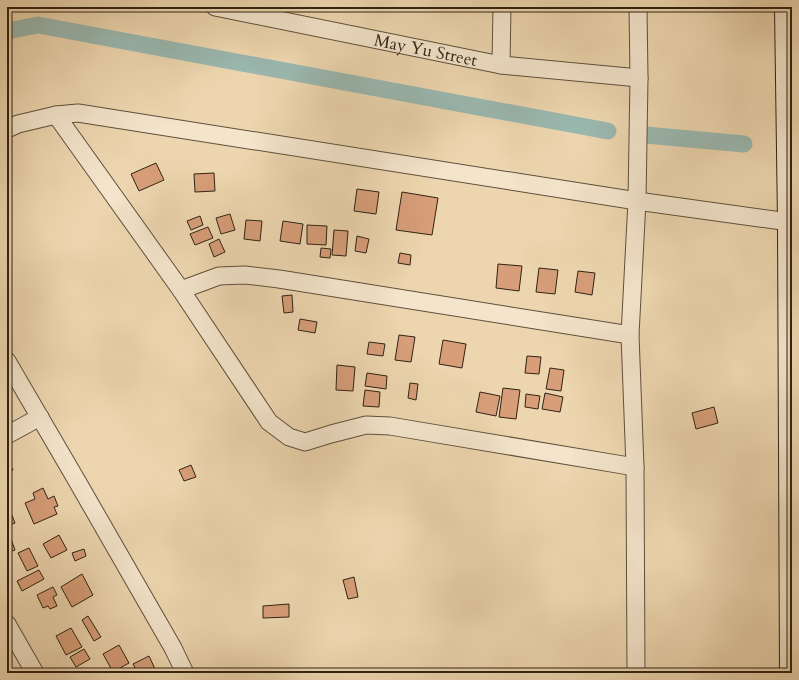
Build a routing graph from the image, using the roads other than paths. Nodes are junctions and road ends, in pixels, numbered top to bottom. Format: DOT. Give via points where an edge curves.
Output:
graph roads {
  1 [pos="215,7"];
  2 [pos="502,7"];
  3 [pos="638,7"];
  4 [pos="786,7"];
  5 [pos="283,14"];
  6 [pos="501,65"];
  7 [pos="639,78"];
  8 [pos="56,114"];
  9 [pos="7,129"];
  10 [pos="637,201"];
  11 [pos="790,222"];
  12 [pos="181,290"];
  13 [pos="630,335"];
  14 [pos="7,361"];
  15 [pos="40,417"];
  16 [pos="7,435"];
  17 [pos="635,467"];
  18 [pos="7,624"];
  19 [pos="35,673"];
  20 [pos="185,673"];
  21 [pos="636,673"];
  22 [pos="791,673"];
  1 -- 5 [label="street, May Yu Street"];
  2 -- 6 [label="street"];
  3 -- 7 [label="street"];
  4 -- 11 [label="street"];
  5 -- 6 [label="street, May Yu Street"];
  6 -- 7 [label="street, May Yu Street"];
  7 -- 10 [label="street"];
  8 -- 9 [label="street"];
  8 -- 10 [label="street" via="78,113"];
  8 -- 12 [label="street"];
  10 -- 11 [label="street"];
  10 -- 13 [label="street"];
  11 -- 22 [label="street"];
  12 -- 13 [label="street" via="219,276 245,275"];
  12 -- 17 [label="street" via="269,422 289,437 305,442 366,425 390,426"];
  13 -- 17 [label="street"];
  14 -- 15 [label="street"];
  15 -- 16 [label="street"];
  15 -- 20 [label="street"];
  17 -- 21 [label="street"];
  18 -- 19 [label="street"];
}
